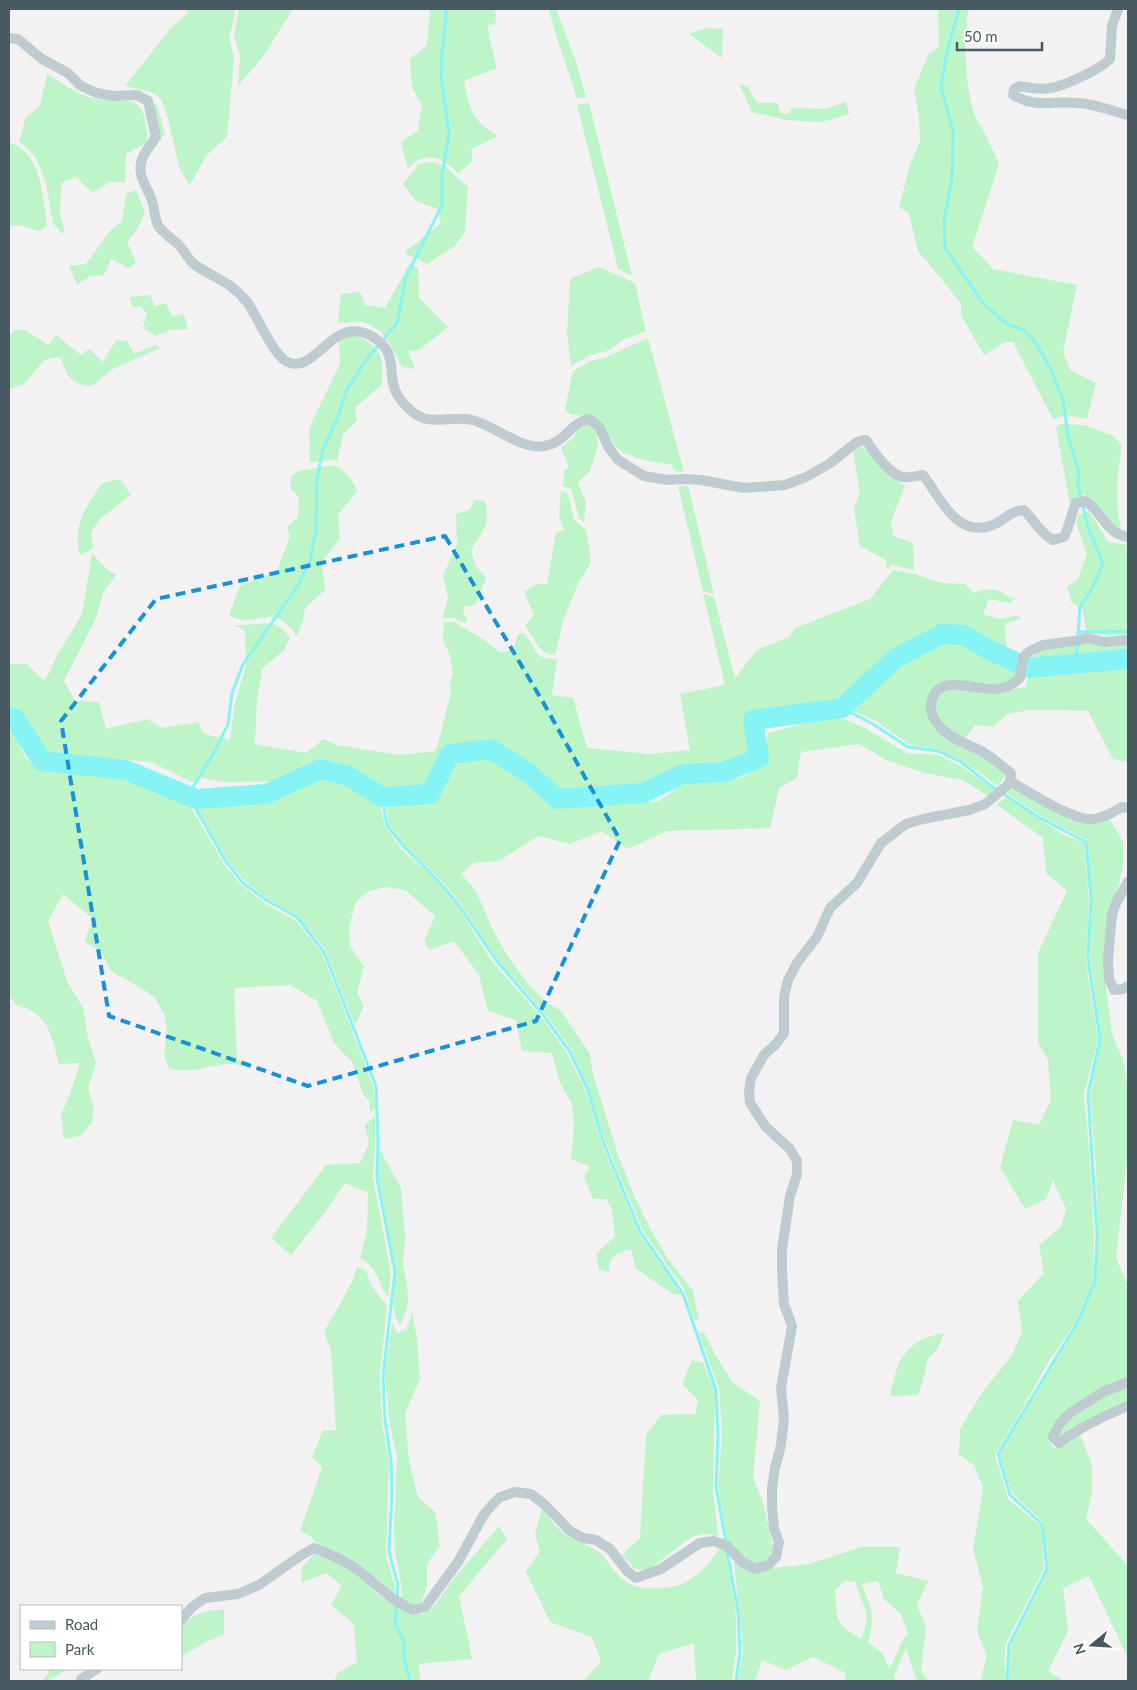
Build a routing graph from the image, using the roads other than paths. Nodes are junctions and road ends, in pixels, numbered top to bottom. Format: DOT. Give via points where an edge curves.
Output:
graph roads {
  1 [pos="1118,9"];
  2 [pos="9,38"];
  3 [pos="1128,115"];
  4 [pos="1128,537"];
  5 [pos="1128,640"];
  6 [pos="1008,784"];
  7 [pos="1128,808"];
  8 [pos="1128,882"];
  9 [pos="1128,986"];
  10 [pos="1128,1382"];
  11 [pos="1128,1406"];
  12 [pos="182,1619"];
  13 [pos="95,1670"];
  14 [pos="81,1681"];
  1 -- 3 [label="street" via="1112,26 1110,59 1104,64 1077,79 1051,88 1020,86 1013,95 1029,103 1077,103"];
  2 -- 4 [label="street" via="18,39 81,86 96,93 113,96 137,94 148,101 156,137 145,152 140,171 158,225 181,246 196,266 233,287 248,304 283,360 300,363 338,334 360,332 372,336 386,347 397,394 413,414 424,418 470,419 531,446 558,442 579,421 589,419 599,427 618,460 644,476 700,480 744,488 785,485 806,477 857,442 866,440 894,472 902,477 923,476 937,499 966,526 987,527 1015,510 1024,510 1044,535 1053,540 1064,537 1076,503 1085,501 1093,506 1110,529"];
  5 -- 6 [label="street" via="1104,642 1087,638 1043,645 1023,657 1020,678 1008,686 997,689 954,685 939,688 933,695 930,704 933,719 945,732 984,752 1011,773"];
  6 -- 7 [label="street" via="1082,818 1094,819 1122,807"];
  6 -- 12 [label="street" via="984,804 906,824 882,843 857,882 830,908 817,936 797,963 784,997 784,1033 764,1055 751,1078 750,1103 766,1127 790,1149 797,1161 782,1249 784,1304 792,1326 781,1388 784,1418 781,1445 772,1488 774,1529 779,1542 776,1557 768,1565 755,1569 742,1562 727,1546 714,1541 700,1543 661,1569 636,1578 610,1549 570,1531 531,1494 515,1492 500,1497 483,1516 458,1562 425,1606 413,1610 398,1604 358,1570 334,1555 314,1548 259,1585 238,1594 205,1598"];
  8 -- 9 [label="street" via="1112,915 1108,960 1109,979 1114,990"];
  10 -- 11 [label="street" via="1103,1392 1070,1413 1053,1437 1059,1443 1072,1433"];
  13 -- 14 [label="street"];
}
